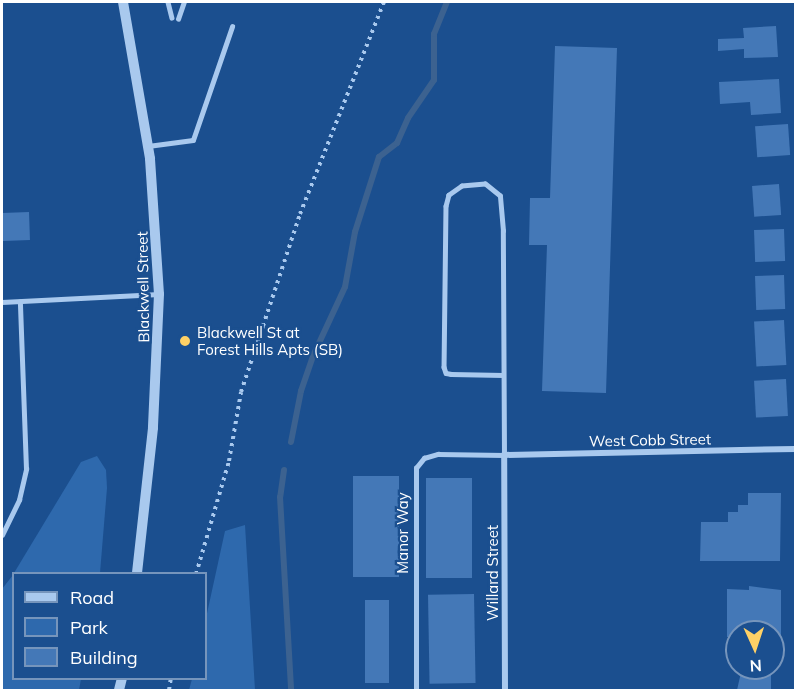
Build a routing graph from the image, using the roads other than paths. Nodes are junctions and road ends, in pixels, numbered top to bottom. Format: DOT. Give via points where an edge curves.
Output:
graph roads {
  1 [pos="123,2"];
  2 [pos="168,2"];
  3 [pos="184,2"];
  4 [pos="171,18"];
  5 [pos="178,19"];
  6 [pos="232,27"];
  7 [pos="148,146"];
  8 [pos="159,294"];
  9 [pos="2,302"];
  10 [pos="20,302"];
  11 [pos="503,375"];
  12 [pos="795,449"];
  13 [pos="504,455"];
  14 [pos="2,535"];
  15 [pos="136,572"];
  16 [pos="416,690"];
  17 [pos="505,690"];
  1 -- 7 [label="street, Blackwell Street"];
  2 -- 4 [label="lane"];
  3 -- 5 [label="lane"];
  6 -- 7 [label="lane" via="193,141"];
  7 -- 8 [label="street, Blackwell Street"];
  8 -- 10 [label="lane"];
  8 -- 15 [label="street, Blackwell Street" via="153,428"];
  9 -- 10 [label="lane"];
  10 -- 14 [label="lane" via="26,469 19,500"];
  11 -- 11 [label="lane" via="500,196 493,187 454,189 446,206 444,367 451,374"];
  11 -- 13 [label="lane"];
  12 -- 13 [label="street, West Cobb Street"];
  13 -- 16 [label="lane, Manor Way" via="438,454 424,458 417,468"];
  13 -- 17 [label="street, Willard Street"];
}
